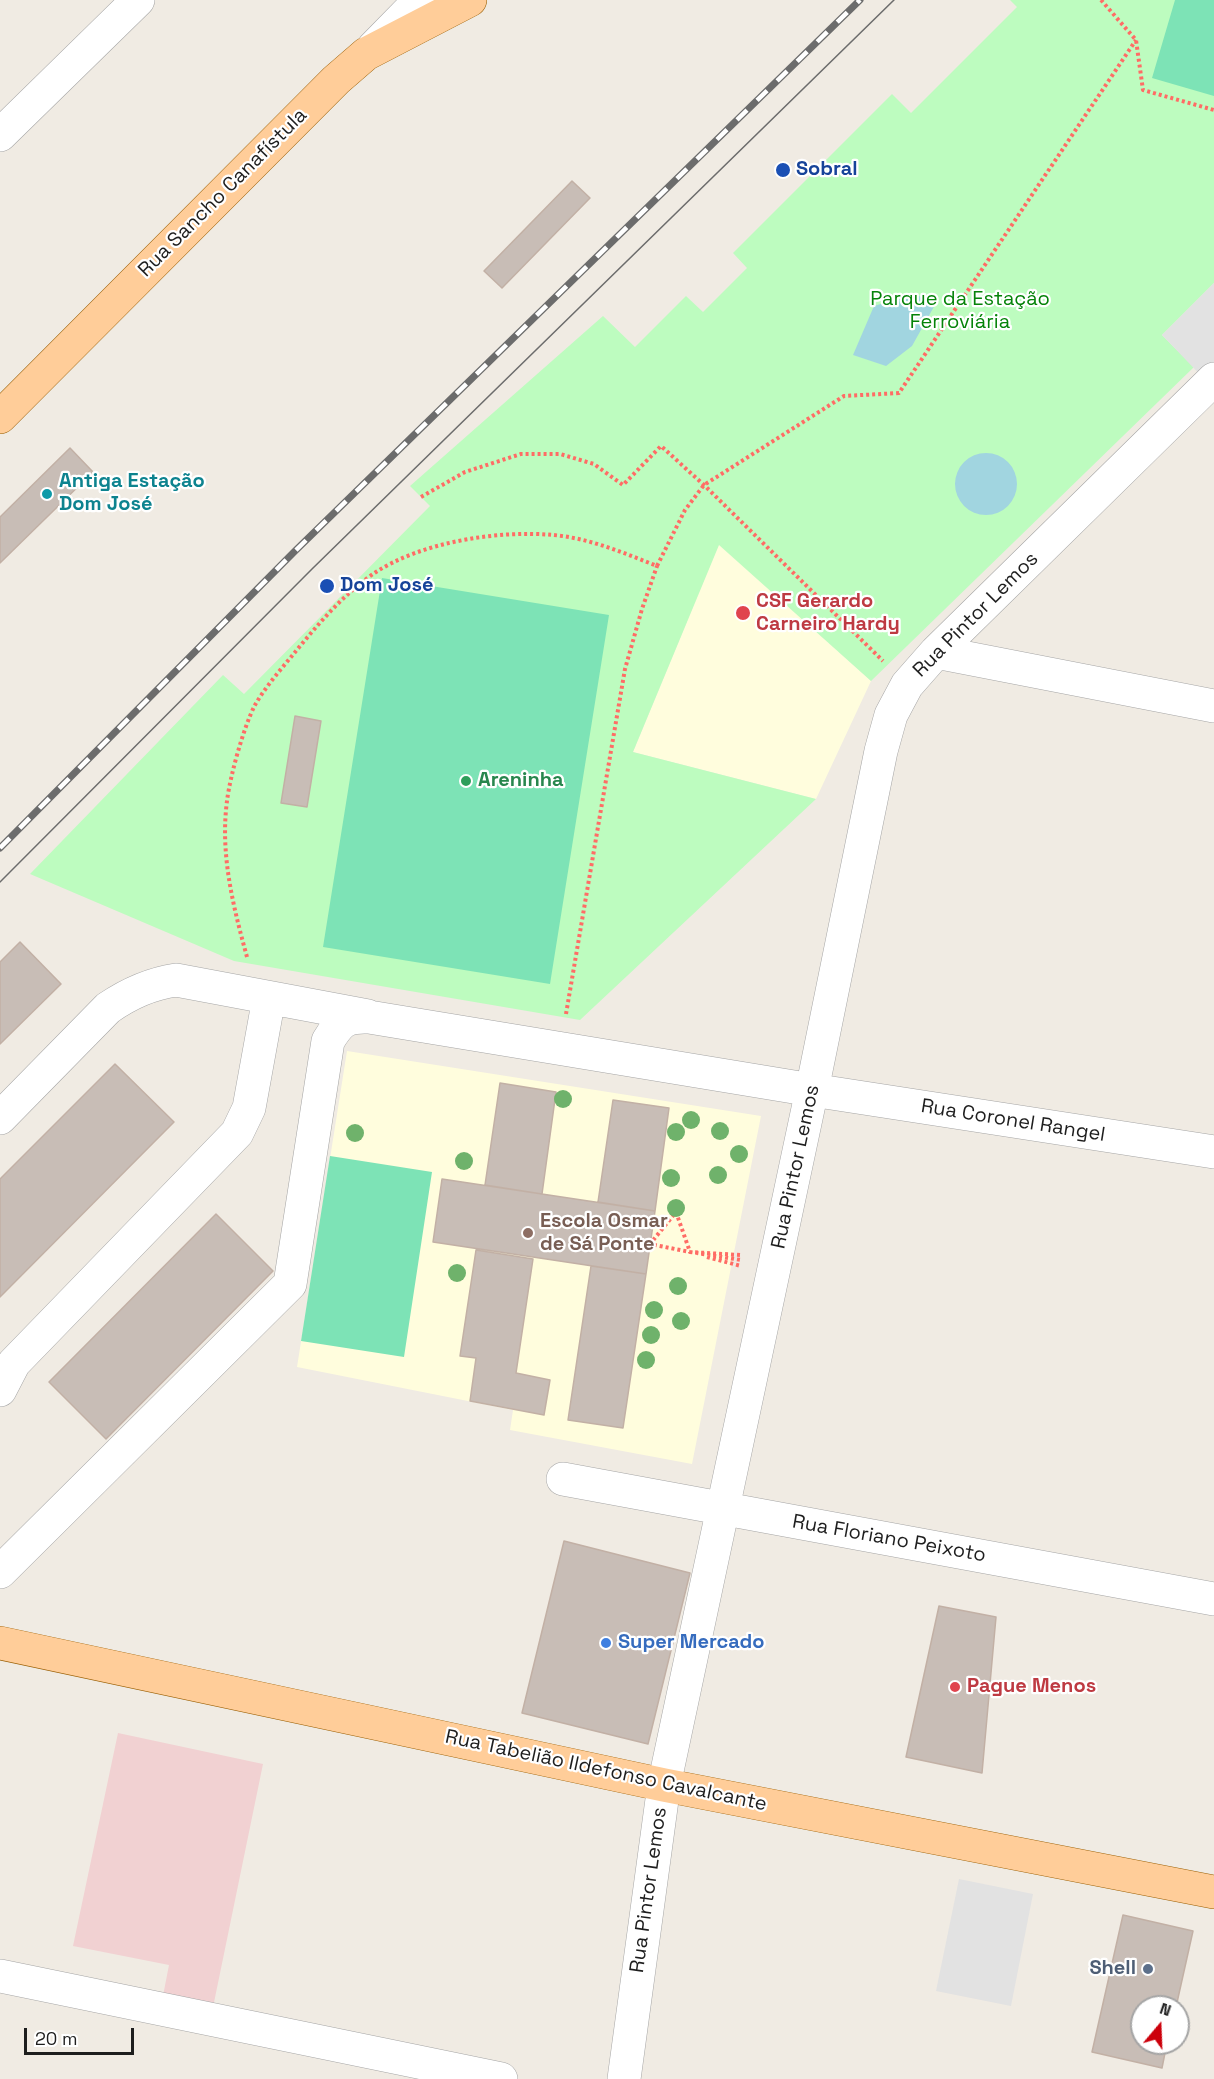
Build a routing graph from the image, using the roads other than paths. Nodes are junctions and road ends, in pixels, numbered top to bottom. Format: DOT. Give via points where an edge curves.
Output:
graph roads {
  1 [pos="138,0"];
  2 [pos="420,0"];
  3 [pos="470,0"];
  4 [pos="366,54"];
  5 [pos="4,126"];
  6 [pos="1214,379"];
  7 [pos="0,417"];
  8 [pos="936,652"];
  9 [pos="1214,706"];
  10 [pos="263,997"];
  11 [pos="369,1017"];
  12 [pos="813,1090"];
  13 [pos="0,1118"];
  14 [pos="1214,1152"];
  15 [pos="0,1390"];
  16 [pos="563,1479"];
  17 [pos="722,1508"];
  18 [pos="0,1572"];
  19 [pos="1214,1599"];
  20 [pos="0,1643"];
  21 [pos="664,1785"];
  22 [pos="1214,1892"];
  23 [pos="0,1976"];
  24 [pos="501,2079"];
  25 [pos="624,2079"];
  1 -- 5 [label="street"];
  2 -- 4 [label="street"];
  3 -- 4 [label="main road, Rua Sancho Canafístula"];
  4 -- 7 [label="main road, Rua Sancho Canafístula"];
  6 -- 8 [label="street, Rua Pintor Lemos"];
  8 -- 9 [label="street"];
  8 -- 12 [label="street, Rua Pintor Lemos" via="907,684 891,716 881,751"];
  10 -- 11 [label="street, Rua Coronel Rangel"];
  10 -- 13 [label="street, Rua Coronel Rangel" via="176,980 128,994 108,1008"];
  10 -- 15 [label="street" via="249,1108 237,1133 14,1363"];
  11 -- 12 [label="street, Rua Coronel Rangel"];
  11 -- 18 [label="street" via="350,1016 335,1028 328,1041 290,1284"];
  12 -- 14 [label="street, Rua Coronel Rangel"];
  12 -- 17 [label="street, Rua Pintor Lemos"];
  16 -- 17 [label="street, Rua Floriano Peixoto"];
  17 -- 19 [label="street, Rua Floriano Peixoto"];
  17 -- 21 [label="street, Rua Pintor Lemos"];
  20 -- 21 [label="main road, Rua Tabelião Ildefonso Cavalcante"];
  21 -- 22 [label="main road, Rua Tabelião Ildefonso Cavalcante"];
  21 -- 25 [label="street, Rua Pintor Lemos"];
  23 -- 24 [label="street"];
}
